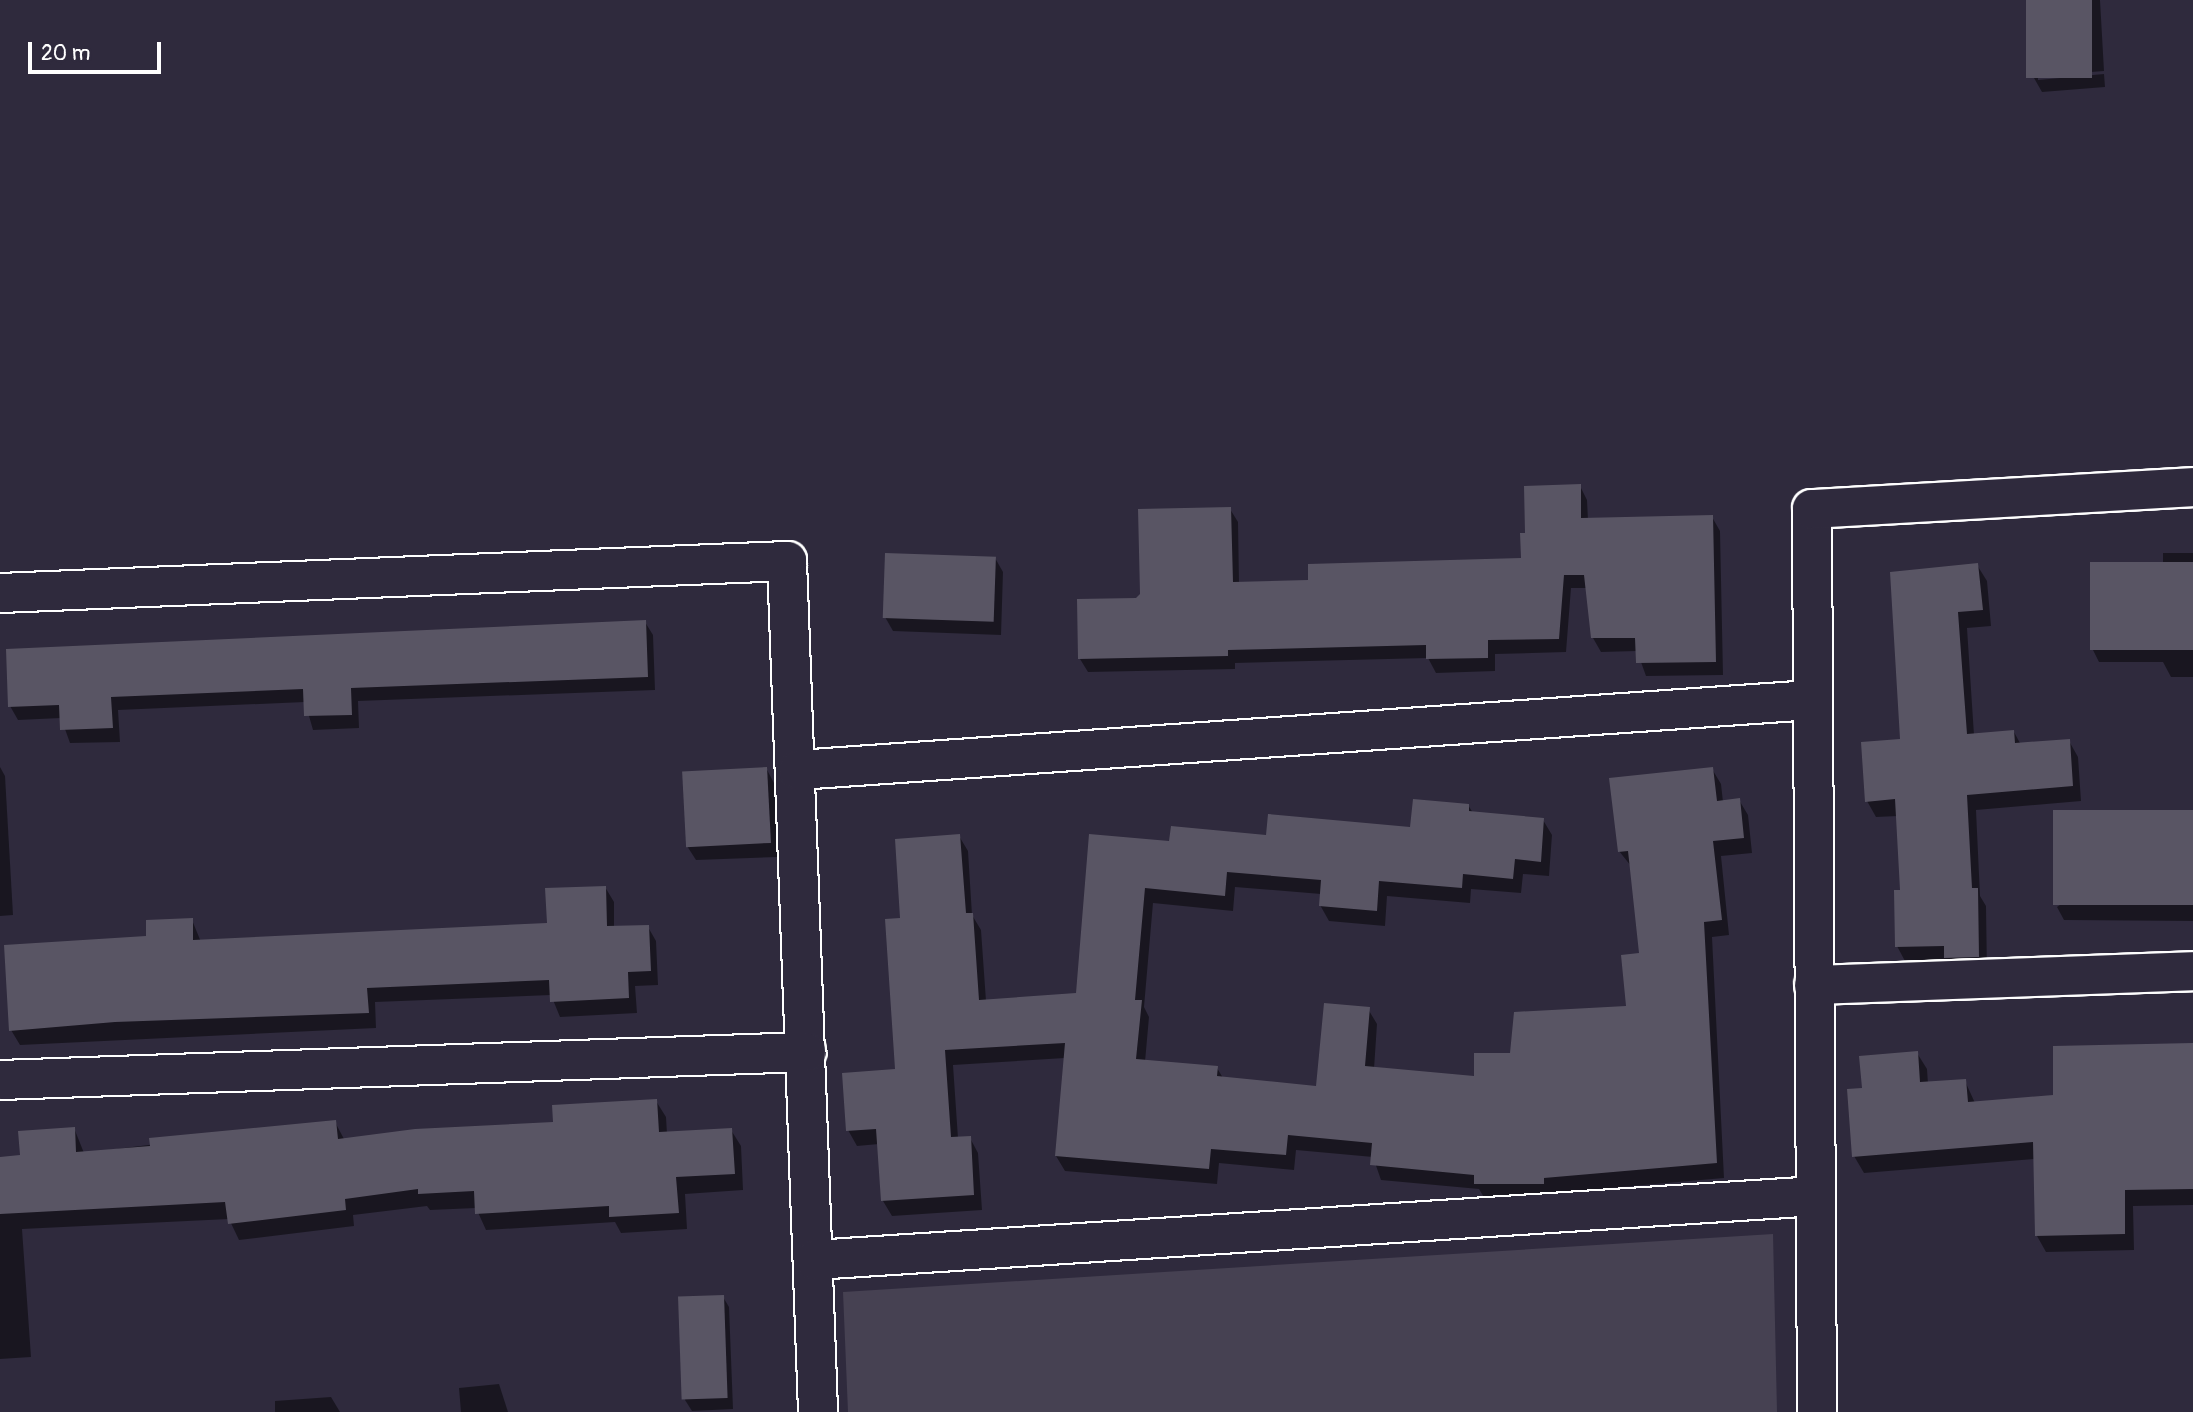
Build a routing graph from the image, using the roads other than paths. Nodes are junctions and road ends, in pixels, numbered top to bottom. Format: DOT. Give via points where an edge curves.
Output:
graph roads {
  1 [pos="2193,487"];
  2 [pos="0,593"];
  3 [pos="1813,699"];
  4 [pos="798,770"];
  5 [pos="2193,971"];
  6 [pos="1814,985"];
  7 [pos="807,1052"];
  8 [pos="0,1080"];
  9 [pos="1816,1196"];
  10 [pos="814,1260"];
  11 [pos="818,1412"];
  12 [pos="1816,1412"];
  1 -- 3 [label="street" via="1812,509"];
  2 -- 4 [label="street" via="787,561"];
  3 -- 4 [label="street"];
  3 -- 6 [label="street"];
  4 -- 7 [label="street"];
  5 -- 6 [label="street"];
  6 -- 9 [label="street"];
  7 -- 8 [label="street"];
  7 -- 10 [label="street"];
  9 -- 10 [label="street"];
  9 -- 12 [label="street"];
  10 -- 11 [label="street"];
}
